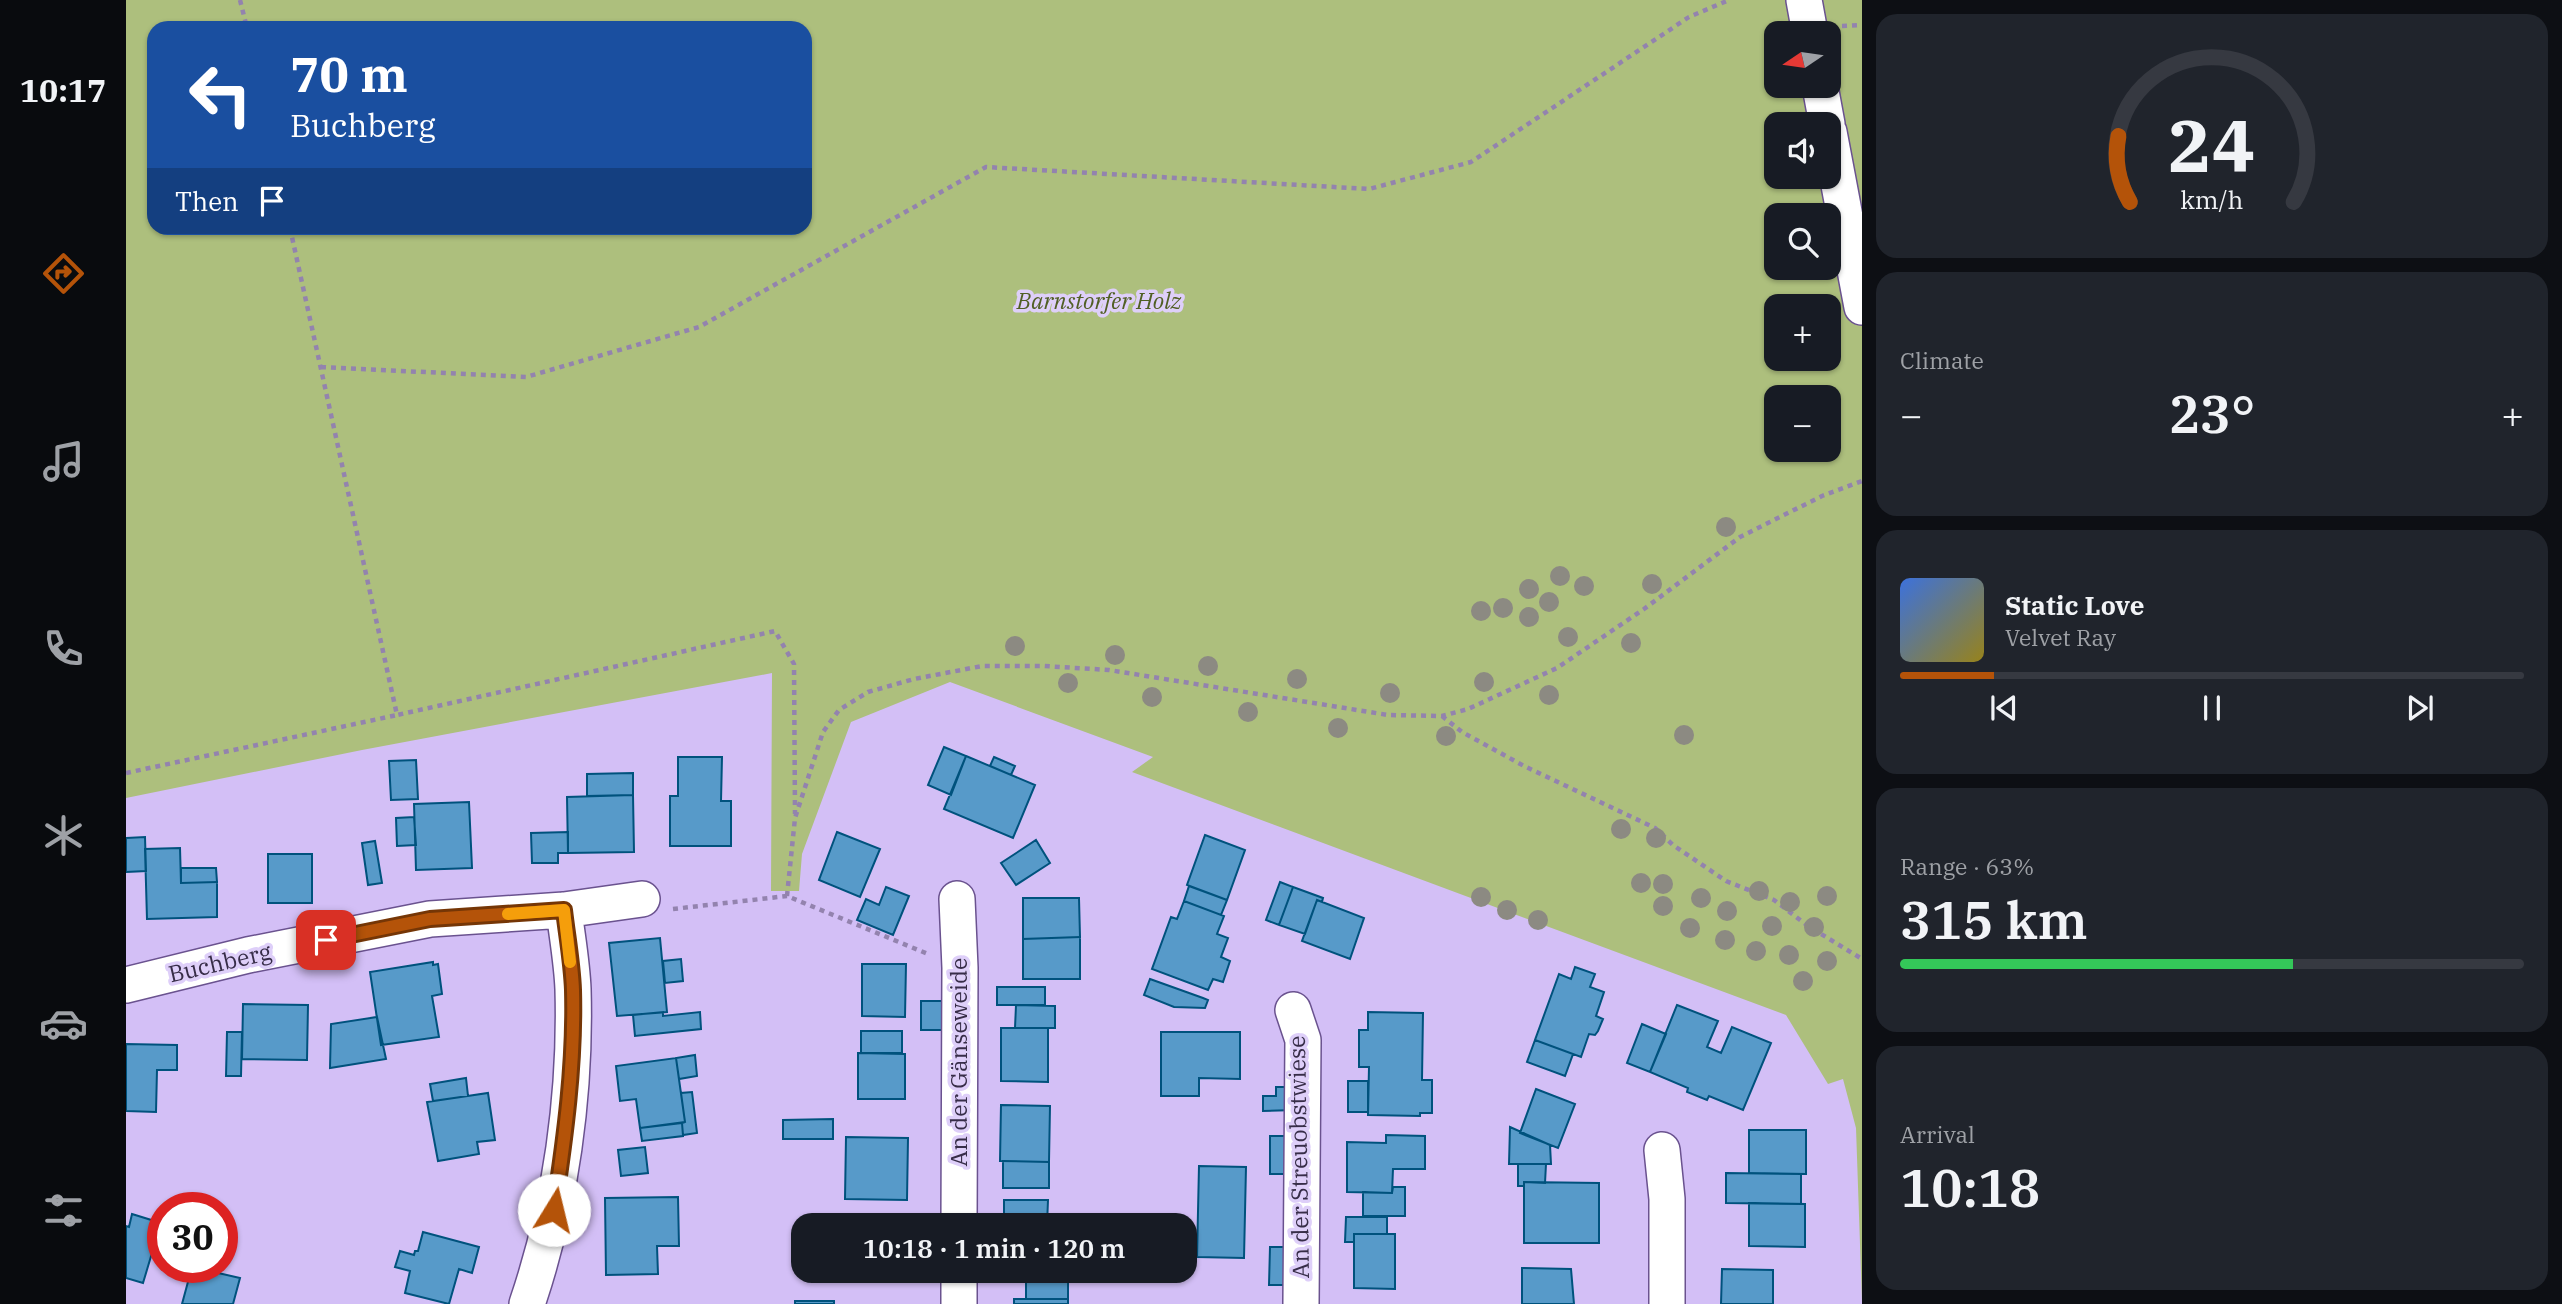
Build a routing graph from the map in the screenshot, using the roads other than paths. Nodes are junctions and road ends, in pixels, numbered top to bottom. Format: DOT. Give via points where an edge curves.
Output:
graph roads {
  1 [pos="1804,0"];
  2 [pos="1808,21"];
  3 [pos="1840,189"];
  4 [pos="1862,307"];
  5 [pos="642,899"];
  6 [pos="957,899"];
  7 [pos="564,910"];
  8 [pos="126,985"];
  9 [pos="1293,1010"];
  10 [pos="1662,1150"];
  11 [pos="959,1213"];
  12 [pos="959,1283"];
  13 [pos="527,1304"];
  14 [pos="958,1304"];
  15 [pos="1301,1304"];
  16 [pos="1667,1304"];
  1 -- 2 [label="street"];
  3 -- 4 [label="street"];
  5 -- 7 [label="street, Buchberg"];
  6 -- 11 [label="street, An der Gänseweide"];
  7 -- 8 [label="street, Buchberg" via="430,919"];
  7 -- 13 [label="street" via="573,988 566,1133 554,1210"];
  9 -- 15 [label="street, An der Streuobstwiese" via="1303,1040"];
  10 -- 16 [label="street" via="1668,1199"];
  12 -- 14 [label="street"];
}
